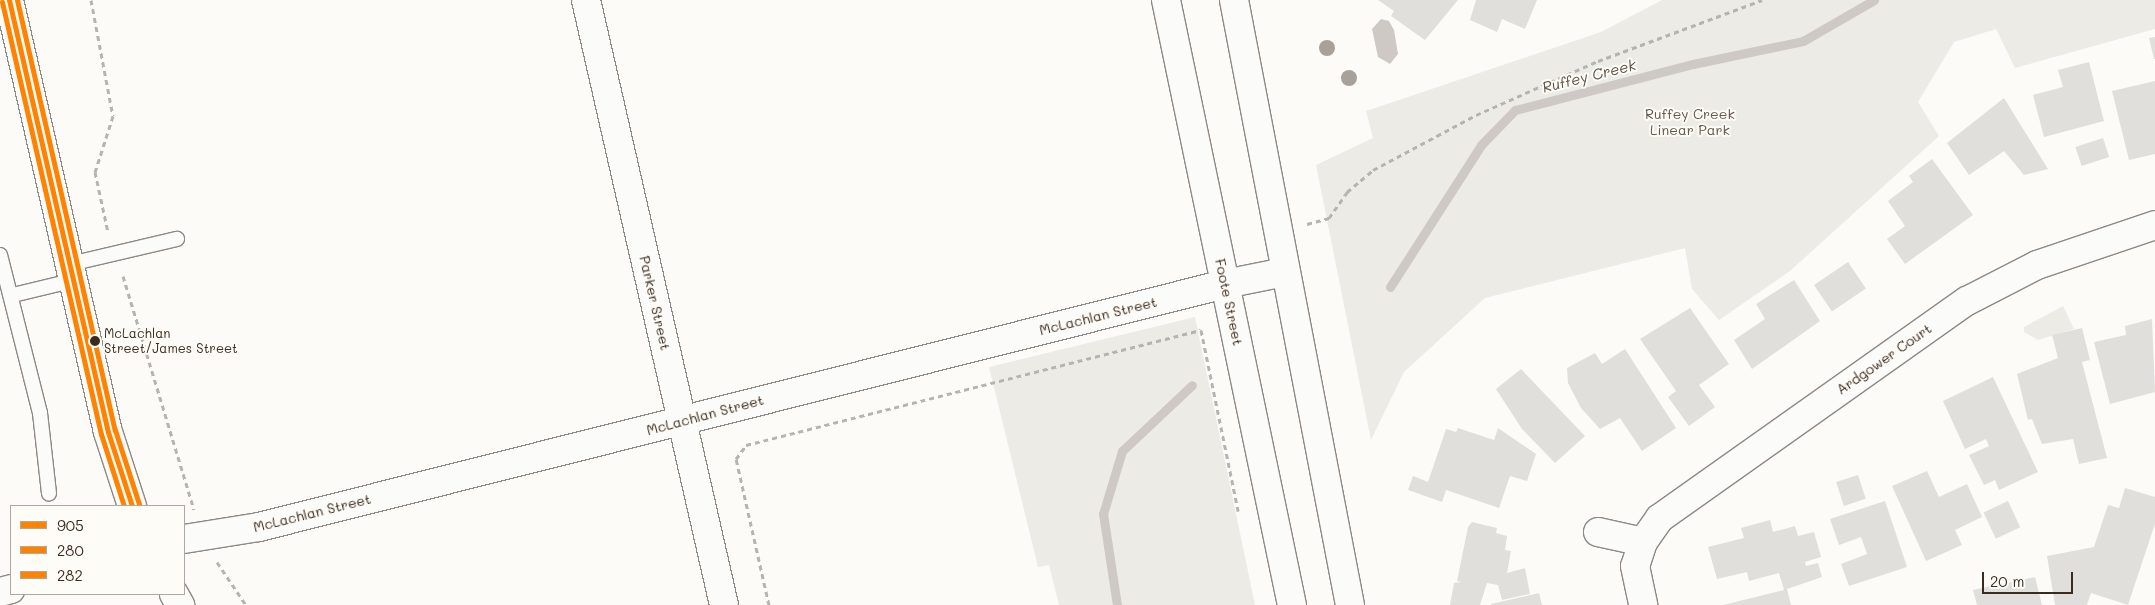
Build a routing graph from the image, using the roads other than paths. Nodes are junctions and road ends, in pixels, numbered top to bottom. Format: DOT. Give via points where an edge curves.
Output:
graph roads {
  1 [pos="9,0"];
  2 [pos="586,0"];
  3 [pos="1166,0"];
  4 [pos="1234,0"];
  5 [pos="2155,225"];
  6 [pos="177,239"];
  7 [pos="0,255"];
  8 [pos="72,272"];
  9 [pos="1285,272"];
  10 [pos="1225,284"];
  11 [pos="13,295"];
  12 [pos="681,422"];
  13 [pos="49,494"];
  14 [pos="132,505"];
  15 [pos="1598,532"];
  16 [pos="193,536"];
  17 [pos="1642,542"];
  18 [pos="724,605"];
  19 [pos="1292,605"];
  20 [pos="1350,605"];
  21 [pos="1643,605"];
  1 -- 8 [label="street"];
  2 -- 12 [label="street, Parker Street"];
  3 -- 10 [label="street, Foote Street"];
  4 -- 9 [label="street"];
  5 -- 17 [label="street, Ardgower Court" via="2038,264 1966,302 1660,518"];
  6 -- 8 [label="lane" via="116,254"];
  7 -- 11 [label="lane"];
  8 -- 11 [label="lane"];
  8 -- 14 [label="street" via="108,432"];
  9 -- 10 [label="street, McLachlan Street"];
  9 -- 20 [label="street"];
  10 -- 12 [label="street, McLachlan Street"];
  10 -- 19 [label="street, Foote Street"];
  11 -- 13 [label="lane" via="40,414"];
  12 -- 16 [label="street, McLachlan Street" via="259,527"];
  12 -- 18 [label="street, Parker Street"];
  15 -- 17 [label="street"];
  17 -- 21 [label="street, Ardgower Court" via="1635,566"];
}
